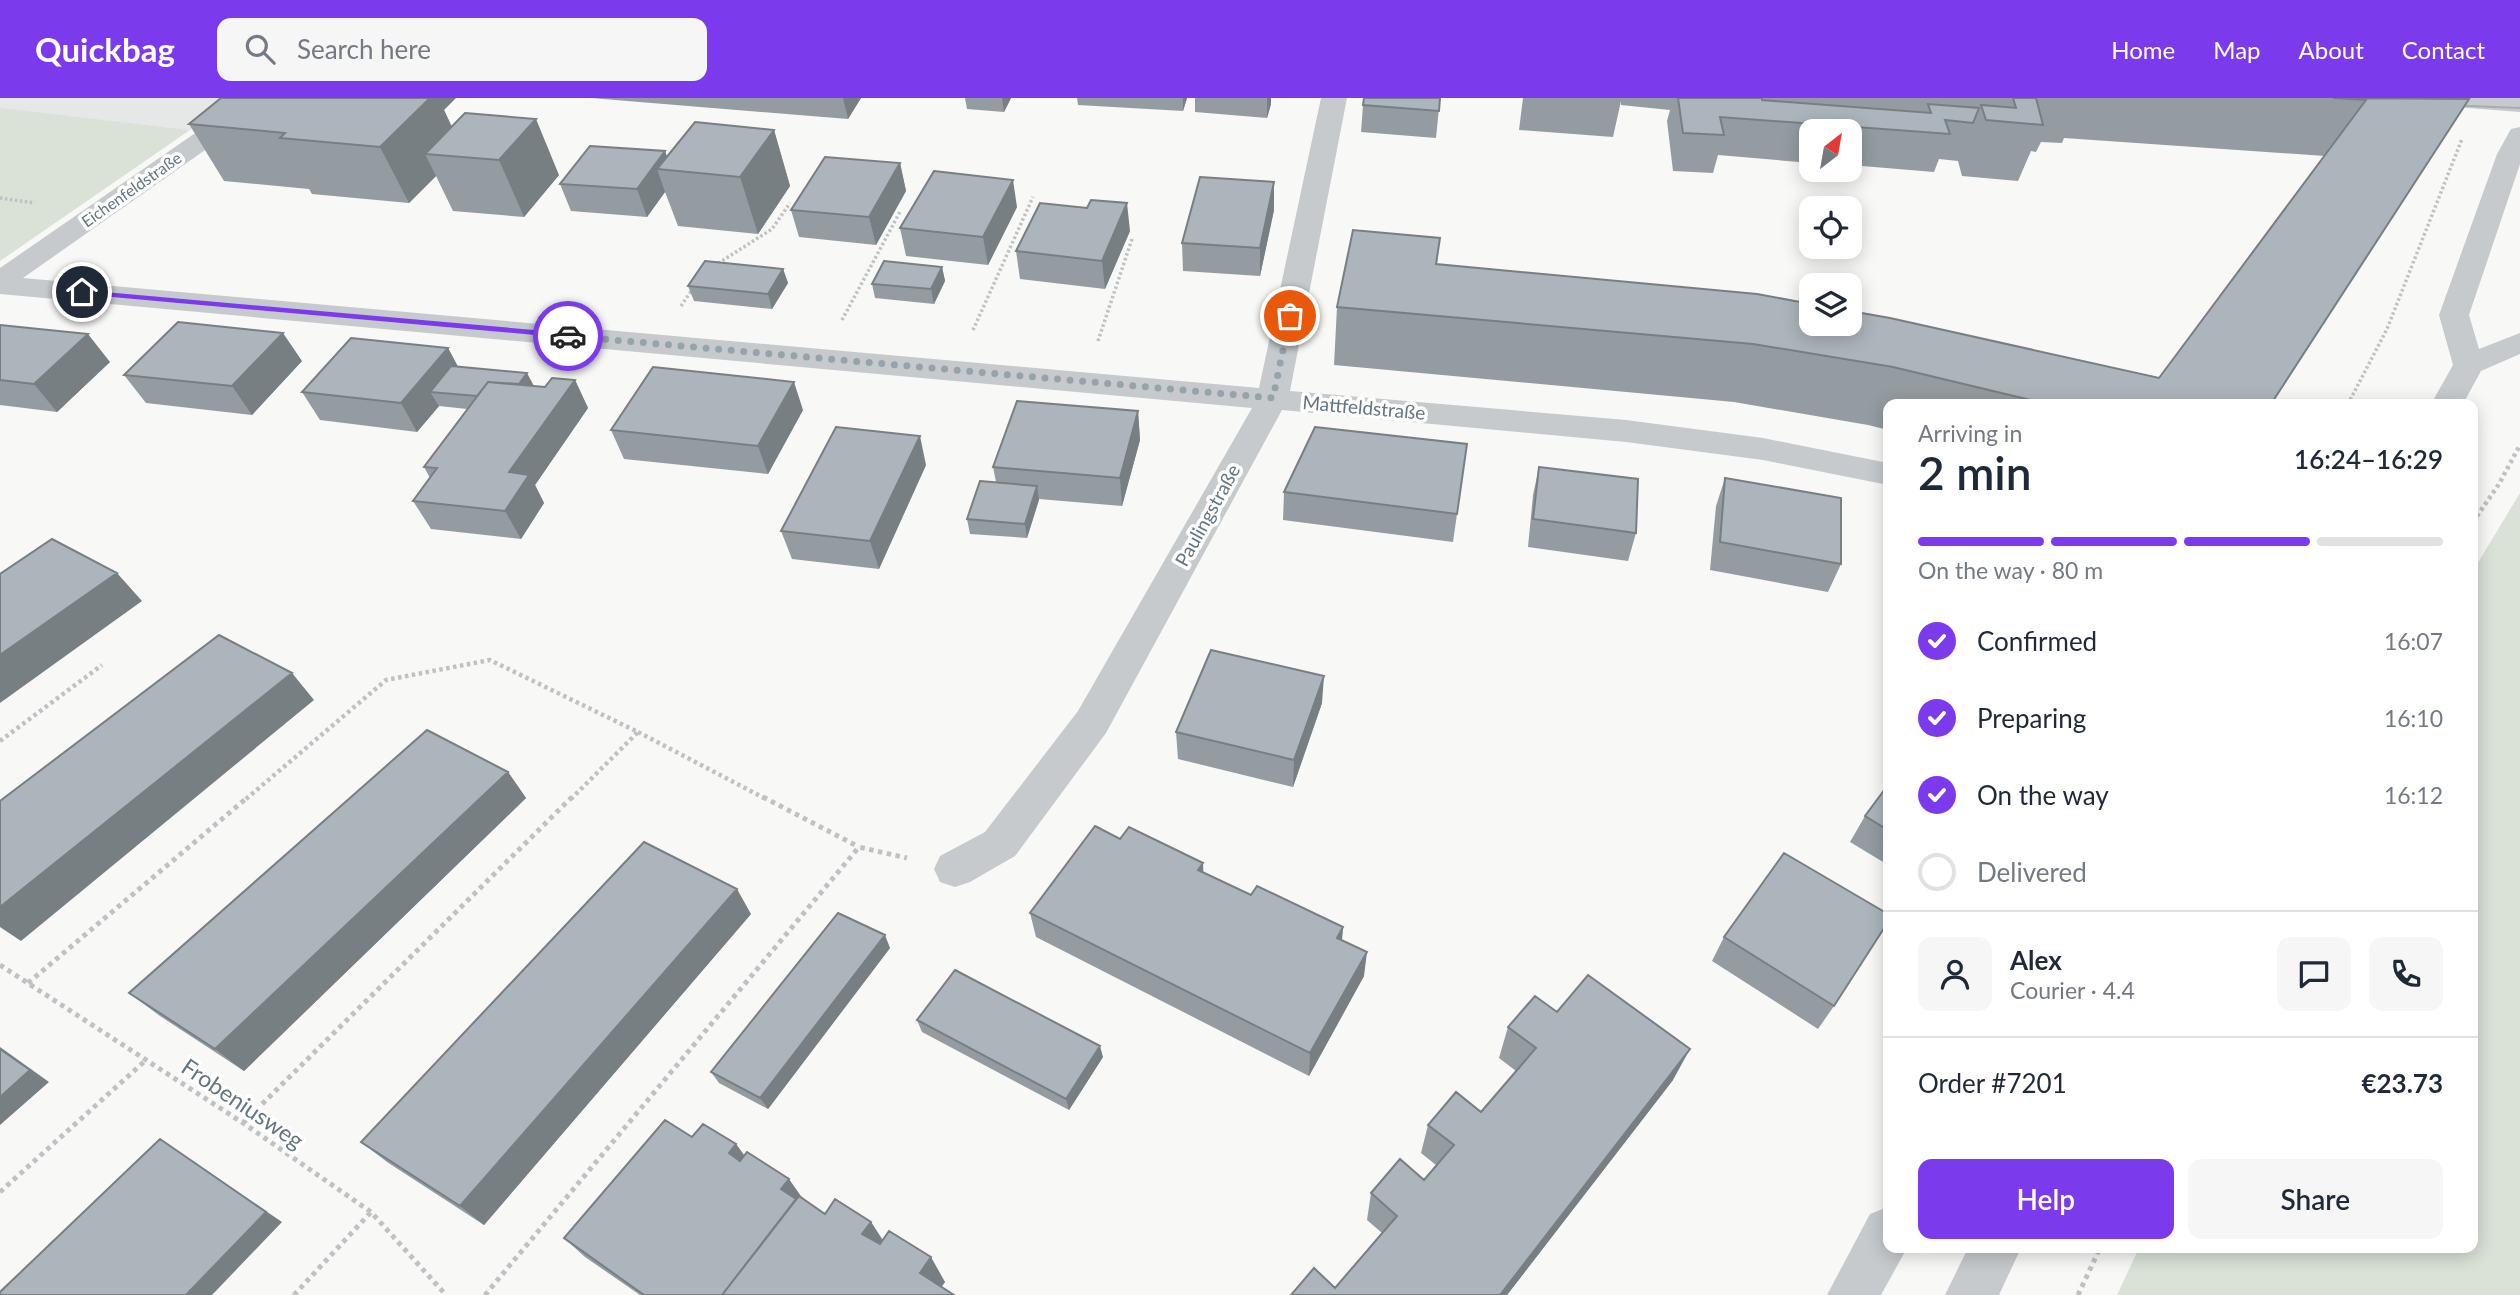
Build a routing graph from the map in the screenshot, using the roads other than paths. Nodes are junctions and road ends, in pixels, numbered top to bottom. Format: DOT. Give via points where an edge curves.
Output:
graph roads {
  1 [pos="263,98"];
  2 [pos="1334,98"];
  3 [pos="2442,98"];
  4 [pos="2520,104"];
  5 [pos="2520,135"];
  6 [pos="0,283"];
  7 [pos="2520,342"];
  8 [pos="2469,365"];
  9 [pos="1273,398"];
  10 [pos="2450,399"];
  11 [pos="1883,473"];
  12 [pos="956,869"];
  13 [pos="1883,1242"];
  14 [pos="1993,1253"];
  15 [pos="1853,1295"];
  16 [pos="1971,1295"];
  1 -- 6 [label="street, Eichenfeldstraße"];
  2 -- 9 [label="street, Paulingstraße"];
  3 -- 4 [label="street"];
  5 -- 8 [label="street" via="2454,315"];
  6 -- 9 [label="street, Mattfeldstraße"];
  7 -- 8 [label="street"];
  8 -- 10 [label="street"];
  9 -- 11 [label="street, Mattfeldstraße" via="1626,431 1763,449"];
  9 -- 12 [label="street, Paulingstraße" via="1092,722 1000,844"];
  13 -- 15 [label="street"];
  14 -- 16 [label="street"];
}
